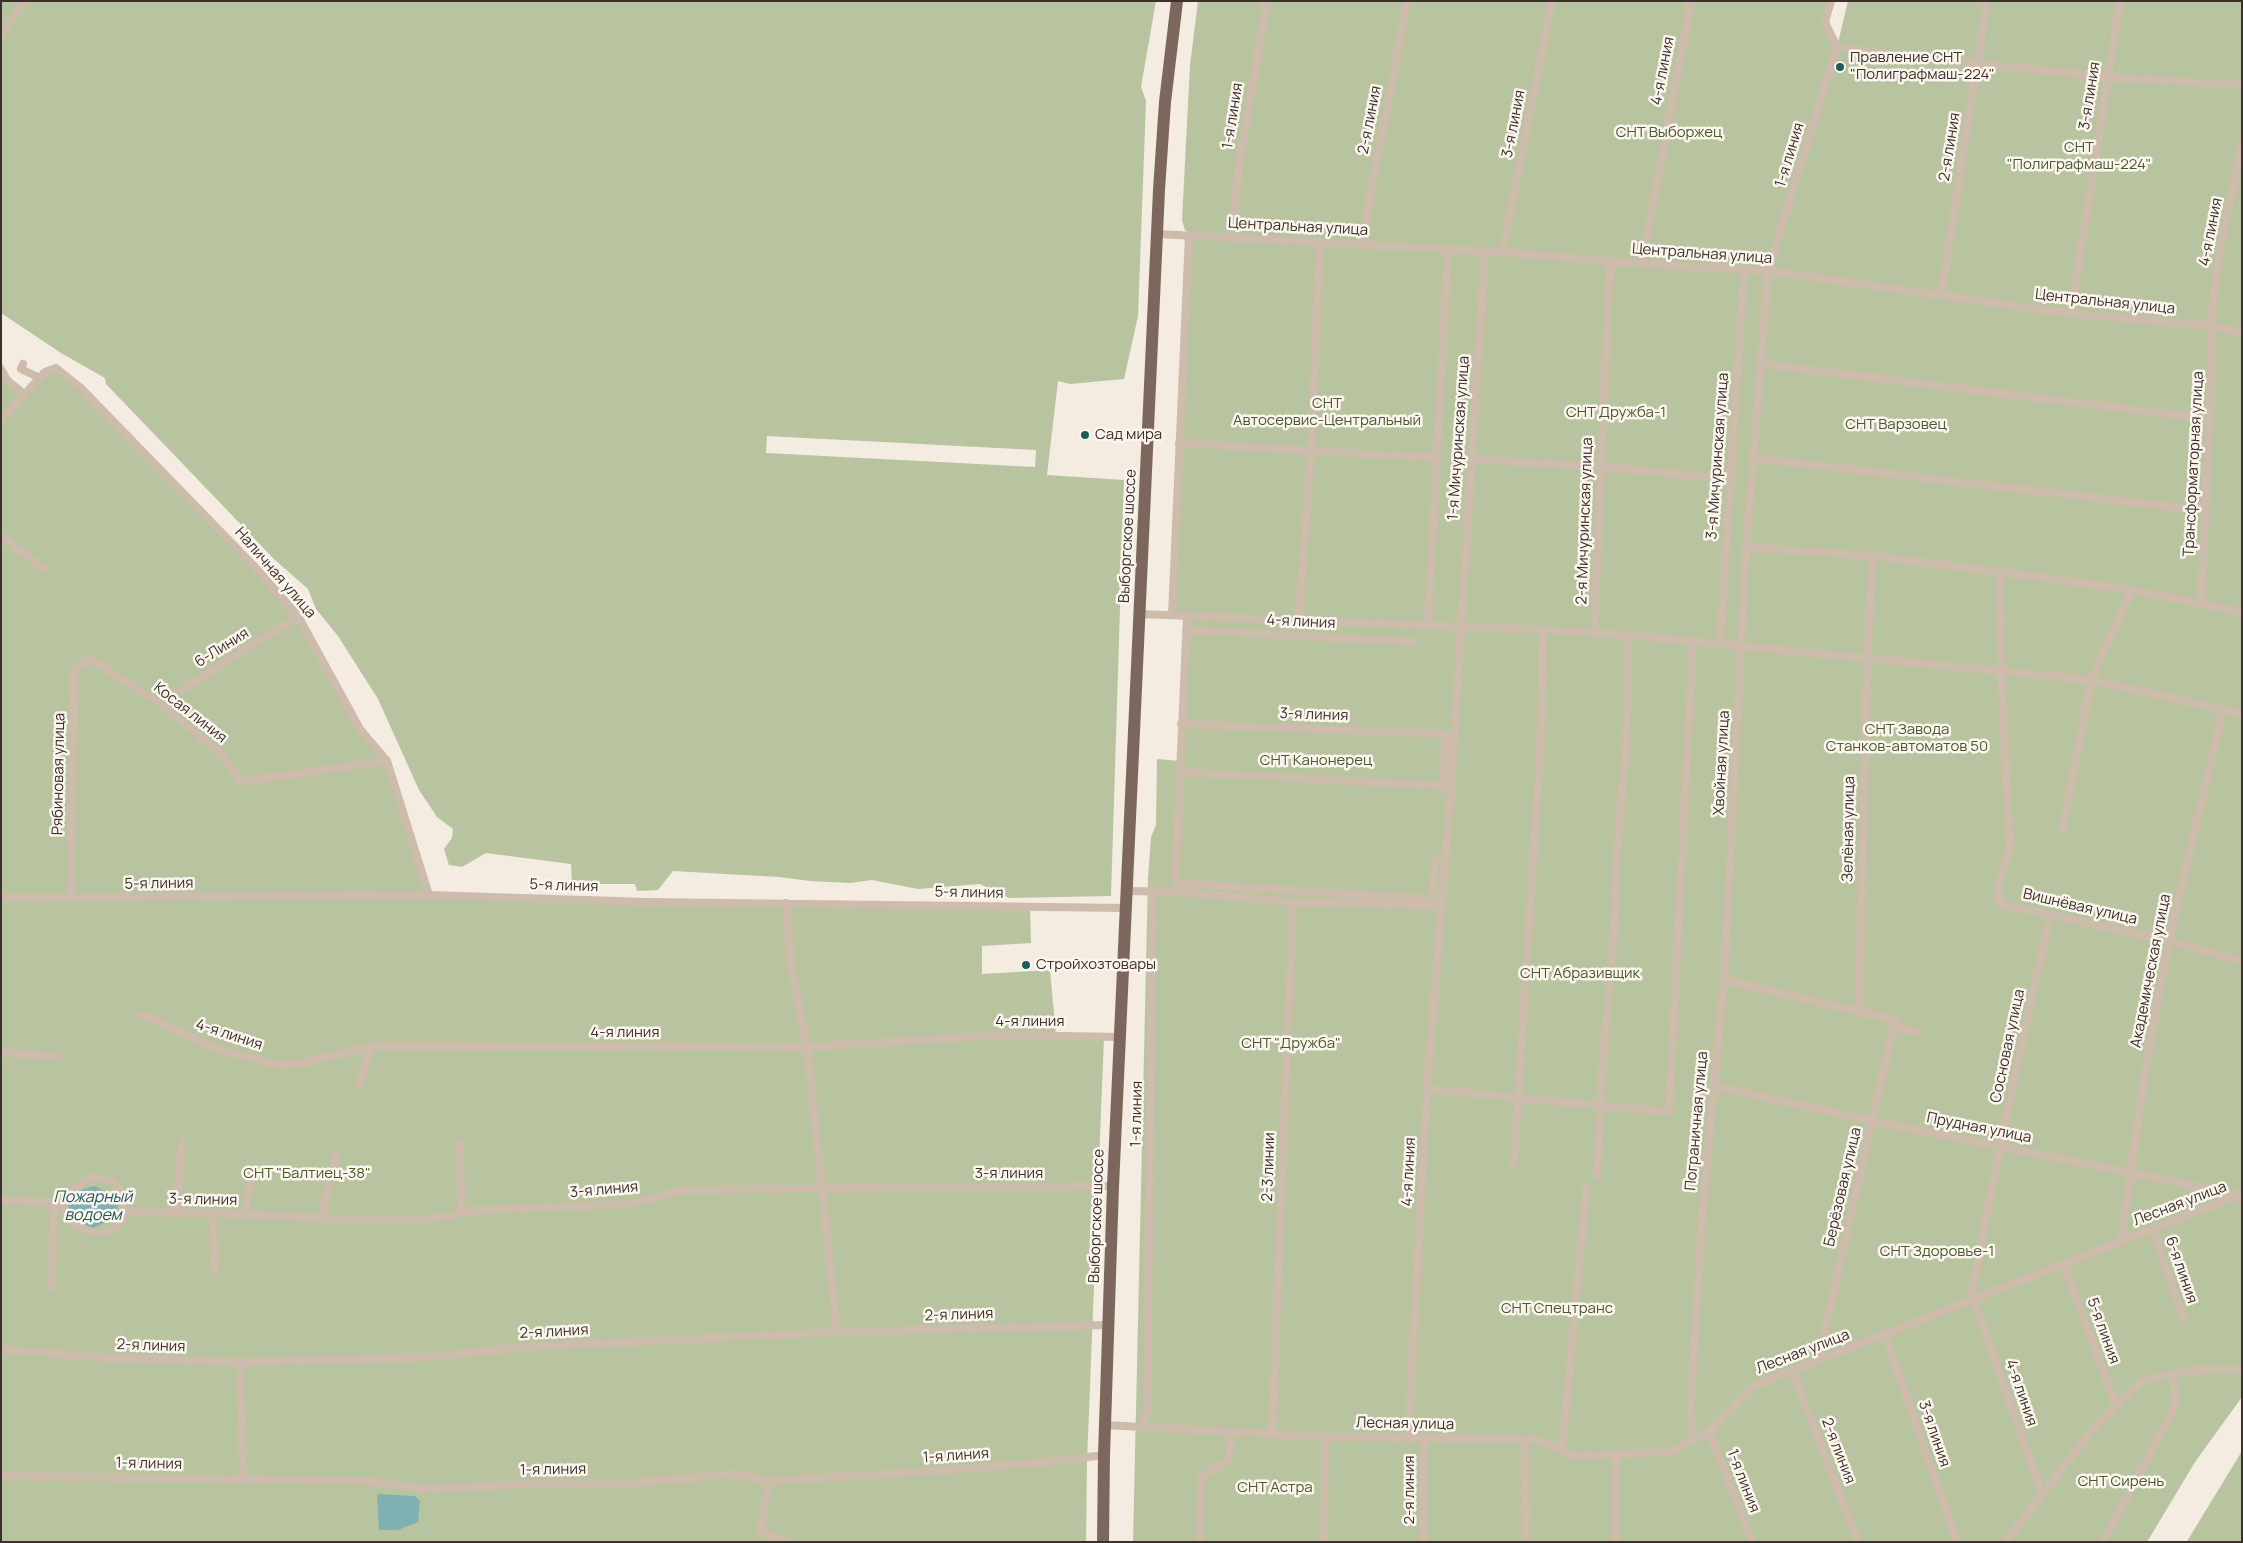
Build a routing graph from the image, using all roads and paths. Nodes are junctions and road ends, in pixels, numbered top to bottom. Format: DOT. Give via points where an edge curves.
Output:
graph roads {
  1 [pos="25,1"];
  2 [pos="1177,1"];
  3 [pos="1267,1"];
  4 [pos="1407,1"];
  5 [pos="1552,1"];
  6 [pos="1691,1"];
  7 [pos="1831,1"];
  8 [pos="1987,1"];
  9 [pos="2120,1"];
  10 [pos="1,36"];
  11 [pos="1837,47"];
  12 [pos="1978,63"];
  13 [pos="2107,77"];
  14 [pos="2242,85"];
  15 [pos="2242,143"];
  16 [pos="2238,182"];
  17 [pos="1158,234"];
  18 [pos="1188,235"];
  19 [pos="1232,237"];
  20 [pos="1320,242"];
  21 [pos="1361,245"];
  22 [pos="1448,249"];
  23 [pos="1485,251"];
  24 [pos="1502,252"];
  25 [pos="1610,262"];
  26 [pos="1642,264"];
  27 [pos="1744,270"];
  28 [pos="1768,271"];
  29 [pos="1941,296"];
  30 [pos="2071,313"];
  31 [pos="2211,326"];
  32 [pos="2242,332"];
  33 [pos="23,364"];
  34 [pos="1760,364"];
  35 [pos="1,369"];
  36 [pos="40,378"];
  37 [pos="23,393"];
  38 [pos="2208,419"];
  39 [pos="1,420"];
  40 [pos="1179,443"];
  41 [pos="1311,451"];
  42 [pos="1437,458"];
  43 [pos="1753,458"];
  44 [pos="1472,459"];
  45 [pos="1602,467"];
  46 [pos="1730,479"];
  47 [pos="2204,508"];
  48 [pos="1,536"];
  49 [pos="1746,543"];
  50 [pos="1873,556"];
  51 [pos="44,569"];
  52 [pos="2000,572"];
  53 [pos="2132,590"];
  54 [pos="2201,604"];
  55 [pos="2242,612"];
  56 [pos="1140,614"];
  57 [pos="1172,615"];
  58 [pos="298,616"];
  59 [pos="1187,616"];
  60 [pos="1299,620"];
  61 [pos="1428,625"];
  62 [pos="1461,626"];
  63 [pos="1186,630"];
  64 [pos="1543,630"];
  65 [pos="1594,632"];
  66 [pos="1628,635"];
  67 [pos="1414,642"];
  68 [pos="1693,642"];
  69 [pos="1720,644"];
  70 [pos="1742,646"];
  71 [pos="91,659"];
  72 [pos="1867,659"];
  73 [pos="2001,673"];
  74 [pos="2091,680"];
  75 [pos="160,704"];
  76 [pos="2223,710"];
  77 [pos="2242,714"];
  78 [pos="1181,724"];
  79 [pos="387,760"];
  80 [pos="1180,772"];
  81 [pos="1447,786"];
  82 [pos="54,809"];
  83 [pos="72,809"];
  84 [pos="2062,832"];
  85 [pos="1435,861"];
  86 [pos="1175,883"];
  87 [pos="1128,891"];
  88 [pos="1153,891"];
  89 [pos="1174,892"];
  90 [pos="428,895"];
  91 [pos="1,898"];
  92 [pos="71,898"];
  93 [pos="1293,902"];
  94 [pos="786,903"];
  95 [pos="1441,906"];
  96 [pos="1126,908"];
  97 [pos="2050,914"];
  98 [pos="2169,941"];
  99 [pos="2242,961"];
  100 [pos="1724,980"];
  101 [pos="1859,1013"];
  102 [pos="141,1014"];
  103 [pos="1894,1023"];
  104 [pos="1918,1032"];
  105 [pos="1121,1037"];
  106 [pos="371,1046"];
  107 [pos="807,1047"];
  108 [pos="1,1052"];
  109 [pos="56,1056"];
  110 [pos="359,1086"];
  111 [pos="1714,1086"];
  112 [pos="1427,1089"];
  113 [pos="1519,1097"];
  114 [pos="1601,1104"];
  115 [pos="1872,1121"];
  116 [pos="182,1142"];
  117 [pos="459,1144"];
  118 [pos="2000,1146"];
  119 [pos="337,1152"];
  120 [pos="1514,1163"];
  121 [pos="2131,1172"];
  122 [pos="1597,1176"];
  123 [pos="250,1181"];
  124 [pos="1113,1186"];
  125 [pos="821,1187"];
  126 [pos="1586,1188"];
  127 [pos="2241,1197"];
  128 [pos="1,1200"];
  129 [pos="57,1203"];
  130 [pos="462,1211"];
  131 [pos="128,1212"];
  132 [pos="176,1213"];
  133 [pos="213,1214"];
  134 [pos="245,1214"];
  135 [pos="321,1219"];
  136 [pos="2153,1229"];
  137 [pos="2121,1241"];
  138 [pos="2064,1264"];
  139 [pos="215,1272"];
  140 [pos="52,1287"];
  141 [pos="1972,1301"];
  142 [pos="2183,1319"];
  143 [pos="1109,1325"];
  144 [pos="837,1332"];
  145 [pos="1885,1335"];
  146 [pos="1,1349"];
  147 [pos="1818,1360"];
  148 [pos="240,1362"];
  149 [pos="1792,1370"];
  150 [pos="2242,1370"];
  151 [pos="2172,1374"];
  152 [pos="2116,1406"];
  153 [pos="1105,1425"];
  154 [pos="1141,1426"];
  155 [pos="1709,1431"];
  156 [pos="1231,1432"];
  157 [pos="1272,1434"];
  158 [pos="1326,1437"];
  159 [pos="1408,1439"];
  160 [pos="1424,1439"];
  161 [pos="1526,1439"];
  162 [pos="1693,1439"];
  163 [pos="1560,1449"];
  164 [pos="1616,1454"];
  165 [pos="1104,1455"];
  166 [pos="1,1476"];
  167 [pos="243,1480"];
  168 [pos="767,1481"];
  169 [pos="2042,1494"];
  170 [pos="788,1542"];
  171 [pos="1103,1542"];
  172 [pos="1200,1542"];
  173 [pos="1324,1542"];
  174 [pos="1424,1542"];
  175 [pos="1526,1542"];
  176 [pos="1616,1542"];
  177 [pos="1752,1542"];
  178 [pos="1858,1542"];
  179 [pos="1957,1542"];
  180 [pos="2005,1542"];
  181 [pos="2103,1542"];
  1 -- 10 [label="street"];
  2 -- 17 [label="main road, Выборгское шоссе" via="1161,149"];
  3 -- 19 [label="street, 1-я линия" via="1240,158"];
  4 -- 21 [label="street, 2-я линия"];
  5 -- 24 [label="street, 3-я линия"];
  6 -- 26 [label="street, 4-я линия"];
  7 -- 11 [label="street" via="1825,22"];
  8 -- 12 [label="street, 2-я линия"];
  9 -- 13 [label="street, 3-я линия"];
  11 -- 12 [label="street"];
  11 -- 28 [label="street, 1-я линия"];
  12 -- 13 [label="street"];
  12 -- 29 [label="street, 2-я линия"];
  13 -- 14 [label="street"];
  13 -- 30 [label="street, 3-я линия"];
  15 -- 16 [label="street, 4-я линия"];
  16 -- 31 [label="street, 4-я линия" via="2218,260"];
  17 -- 18 [label="street, Центральная улица"];
  17 -- 56 [label="main road, Выборгское шоссе"];
  18 -- 19 [label="street, Центральная улица"];
  18 -- 40 [label="street"];
  19 -- 20 [label="street, Центральная улица"];
  20 -- 21 [label="street, Центральная улица"];
  20 -- 41 [label="street"];
  21 -- 22 [label="street, Центральная улица"];
  22 -- 23 [label="street, Центральная улица"];
  22 -- 42 [label="street"];
  23 -- 24 [label="street, Центральная улица"];
  23 -- 44 [label="street, 1-я Мичуринская улица"];
  24 -- 25 [label="street, Центральная улица"];
  25 -- 26 [label="street, Центральная улица"];
  25 -- 45 [label="street, 2-я Мичуринская улица"];
  26 -- 27 [label="street, Центральная улица"];
  27 -- 28 [label="street, Центральная улица"];
  27 -- 46 [label="street, 3-я Мичуринская улица"];
  28 -- 29 [label="street, Центральная улица"];
  28 -- 34 [label="street, 1-я линия"];
  29 -- 30 [label="street, Центральная улица"];
  30 -- 31 [label="street, Центральная улица"];
  31 -- 32 [label="street, Центральная улица"];
  31 -- 38 [label="street, Трансформаторная улица"];
  33 -- 36 [label="street" via="21,369"];
  34 -- 38 [label="street"];
  34 -- 43 [label="street, Хвойная улица"];
  35 -- 37 [label="street" via="8,381"];
  36 -- 39 [label="street"];
  36 -- 58 [label="street, Наличная улица" via="56,368 81,388 255,566"];
  38 -- 47 [label="street, Трансформаторная улица"];
  40 -- 41 [label="street"];
  40 -- 57 [label="street"];
  41 -- 42 [label="street"];
  41 -- 60 [label="street"];
  42 -- 61 [label="street"];
  43 -- 47 [label="street"];
  43 -- 49 [label="street, Хвойная улица"];
  44 -- 45 [label="street"];
  44 -- 62 [label="street, 1-я Мичуринская улица"];
  45 -- 46 [label="street"];
  45 -- 65 [label="street, 2-я Мичуринская улица"];
  46 -- 69 [label="street, 3-я Мичуринская улица"];
  47 -- 54 [label="street, Трансформаторная улица"];
  48 -- 51 [label="street"];
  49 -- 50 [label="street"];
  49 -- 70 [label="street, Хвойная улица"];
  50 -- 52 [label="street"];
  50 -- 72 [label="street, Зелёная улица"];
  52 -- 53 [label="street"];
  52 -- 73 [label="street"];
  53 -- 54 [label="street"];
  53 -- 74 [label="street"];
  54 -- 55 [label="street"];
  56 -- 57 [label="street"];
  56 -- 87 [label="main road, Выборгское шоссе"];
  57 -- 59 [label="street"];
  58 -- 75 [label="street, 6-Линия"];
  58 -- 79 [label="street, Наличная улица" via="360,729"];
  59 -- 60 [label="street"];
  59 -- 63 [label="street"];
  60 -- 61 [label="street"];
  61 -- 62 [label="street"];
  62 -- 64 [label="street"];
  62 -- 81 [label="street, 1-я Мичуринская улица"];
  63 -- 67 [label="street, 4-я линия"];
  63 -- 78 [label="street"];
  64 -- 65 [label="street"];
  64 -- 113 [label="street" via="1542,729"];
  65 -- 66 [label="street"];
  66 -- 68 [label="street"];
  66 -- 114 [label="street" via="1626,748"];
  68 -- 69 [label="street"];
  68 -- 114 [label="street" via="1669,1112"];
  69 -- 70 [label="street"];
  70 -- 72 [label="street"];
  70 -- 100 [label="street, Хвойная улица"];
  71 -- 75 [label="street, Косая линия"];
  71 -- 83 [label="street, Рябиновая улица" via="79,665 74,675"];
  72 -- 73 [label="street"];
  72 -- 101 [label="street, Зелёная улица"];
  73 -- 74 [label="street"];
  73 -- 97 [label="street, Вишнёвая улица" via="2010,849 1997,888 2000,904"];
  74 -- 76 [label="street"];
  74 -- 84 [label="street"];
  75 -- 79 [label="street, Косая линия" via="219,752 241,782"];
  76 -- 77 [label="street"];
  76 -- 98 [label="street, Академическая улица"];
  78 -- 80 [label="street"];
  78 -- 81 [label="street, 3-я линия" via="1446,734"];
  79 -- 90 [label="street, Наличная улица"];
  80 -- 81 [label="street"];
  80 -- 86 [label="street"];
  81 -- 95 [label="street, 4-я линия"];
  82 -- 83 [label="street"];
  83 -- 92 [label="street, Рябиновая улица"];
  85 -- 86 [label="street" via="1432,899"];
  86 -- 89 [label="street"];
  87 -- 88 [label="street"];
  87 -- 96 [label="main road, Выборгское шоссе"];
  88 -- 89 [label="street"];
  88 -- 154 [label="street, 1-я линия" via="1148,1414"];
  89 -- 93 [label="street"];
  90 -- 92 [label="street, 5-я линия"];
  90 -- 94 [label="street, 5-я линия"];
  91 -- 92 [label="street, 5-я линия"];
  93 -- 95 [label="street"];
  93 -- 157 [label="street, 2-3 линии"];
  94 -- 96 [label="street, 5-я линия"];
  94 -- 107 [label="street" via="791,965"];
  95 -- 112 [label="street, 4-я линия"];
  96 -- 105 [label="main road, Выборгское шоссе"];
  97 -- 98 [label="street, Вишнёвая улица"];
  97 -- 118 [label="street, Сосновая улица"];
  98 -- 99 [label="street, Вишнёвая улица"];
  98 -- 121 [label="street, Академическая улица"];
  100 -- 101 [label="street"];
  100 -- 111 [label="street, Пограничная улица"];
  101 -- 103 [label="street"];
  102 -- 106 [label="street, 4-я линия" via="217,1049 278,1064 303,1063"];
  103 -- 104 [label="street"];
  103 -- 115 [label="street, Берёзовая улица"];
  105 -- 107 [label="street, 4-я линия" via="1002,1035"];
  105 -- 124 [label="main road, Выборгское шоссе"];
  106 -- 107 [label="street, 4-я линия"];
  106 -- 110 [label="street"];
  107 -- 125 [label="street"];
  108 -- 109 [label="street"];
  111 -- 115 [label="street, Прудная улица"];
  111 -- 162 [label="street, Пограничная улица" via="1690,1413"];
  112 -- 113 [label="street"];
  112 -- 159 [label="street, 4-я линия"];
  113 -- 114 [label="street"];
  113 -- 120 [label="street"];
  114 -- 122 [label="street"];
  115 -- 118 [label="street, Прудная улица"];
  115 -- 147 [label="street, Берёзовая улица"];
  116 -- 132 [label="street"];
  117 -- 130 [label="street"];
  118 -- 121 [label="street, Прудная улица"];
  118 -- 141 [label="street, Сосновая улица"];
  119 -- 135 [label="street"];
  121 -- 127 [label="street, Прудная улица"];
  121 -- 137 [label="street, Академическая улица"];
  123 -- 134 [label="street"];
  124 -- 125 [label="street, 3-я линия"];
  124 -- 143 [label="main road, Выборгское шоссе"];
  125 -- 130 [label="street, 3-я линия" via="682,1190 629,1204"];
  125 -- 144 [label="street"];
  126 -- 163 [label="street"];
  127 -- 136 [label="street, Лесная улица"];
  128 -- 129 [label="street"];
  129 -- 131 [label="street" via="71,1222 96,1233 116,1229"];
  129 -- 131 [label="street" via="92,1176 114,1182"];
  129 -- 140 [label="street"];
  130 -- 135 [label="street, 3-я линия" via="454,1216 423,1219"];
  131 -- 132 [label="street, 3-я линия"];
  132 -- 133 [label="street, 3-я линия"];
  133 -- 134 [label="street, 3-я линия"];
  133 -- 139 [label="street"];
  134 -- 135 [label="street, 3-я линия"];
  136 -- 137 [label="street, Лесная улица"];
  136 -- 142 [label="street, 6-я линия"];
  137 -- 138 [label="street, Лесная улица"];
  138 -- 141 [label="street, Лесная улица"];
  138 -- 152 [label="street, 5-я линия"];
  141 -- 145 [label="street, Лесная улица"];
  141 -- 169 [label="street, 4-я линия"];
  143 -- 144 [label="street, 2-я линия"];
  143 -- 153 [label="main road, Выборгское шоссе"];
  144 -- 148 [label="street, 2-я линия" via="524,1347 434,1357"];
  145 -- 147 [label="street, Лесная улица"];
  145 -- 179 [label="street, 3-я линия"];
  146 -- 148 [label="street, 2-я линия" via="107,1358"];
  147 -- 149 [label="street, Лесная улица"];
  148 -- 167 [label="street"];
  149 -- 155 [label="street, Лесная улица" via="1755,1385"];
  149 -- 178 [label="street, 2-я линия"];
  150 -- 151 [label="street" via="2207,1369"];
  151 -- 152 [label="street" via="2145,1380"];
  151 -- 181 [label="street" via="2175,1406"];
  152 -- 169 [label="street"];
  153 -- 154 [label="street, Лесная улица"];
  153 -- 165 [label="main road, Выборгское шоссе"];
  154 -- 156 [label="street, Лесная улица"];
  155 -- 162 [label="street, Лесная улица"];
  155 -- 177 [label="street, 1-я линия"];
  156 -- 157 [label="street, Лесная улица"];
  156 -- 172 [label="street" via="1229,1461 1201,1479"];
  157 -- 158 [label="street, Лесная улица"];
  158 -- 159 [label="street, Лесная улица"];
  158 -- 173 [label="street"];
  159 -- 160 [label="street, Лесная улица"];
  160 -- 161 [label="street, Лесная улица"];
  160 -- 174 [label="street, 2-я линия"];
  161 -- 163 [label="street, Лесная улица"];
  161 -- 175 [label="street"];
  162 -- 164 [label="street, Лесная улица" via="1671,1452"];
  163 -- 164 [label="street, Лесная улица" via="1576,1456"];
  164 -- 176 [label="street"];
  165 -- 168 [label="street, 1-я линия" via="937,1471"];
  165 -- 171 [label="main road, Выборгское шоссе"];
  166 -- 167 [label="street, 1-я линия"];
  167 -- 168 [label="street, 1-я линия" via="366,1481 425,1489 630,1483 734,1474"];
  168 -- 170 [label="street" via="761,1532"];
  169 -- 180 [label="street"];
}
